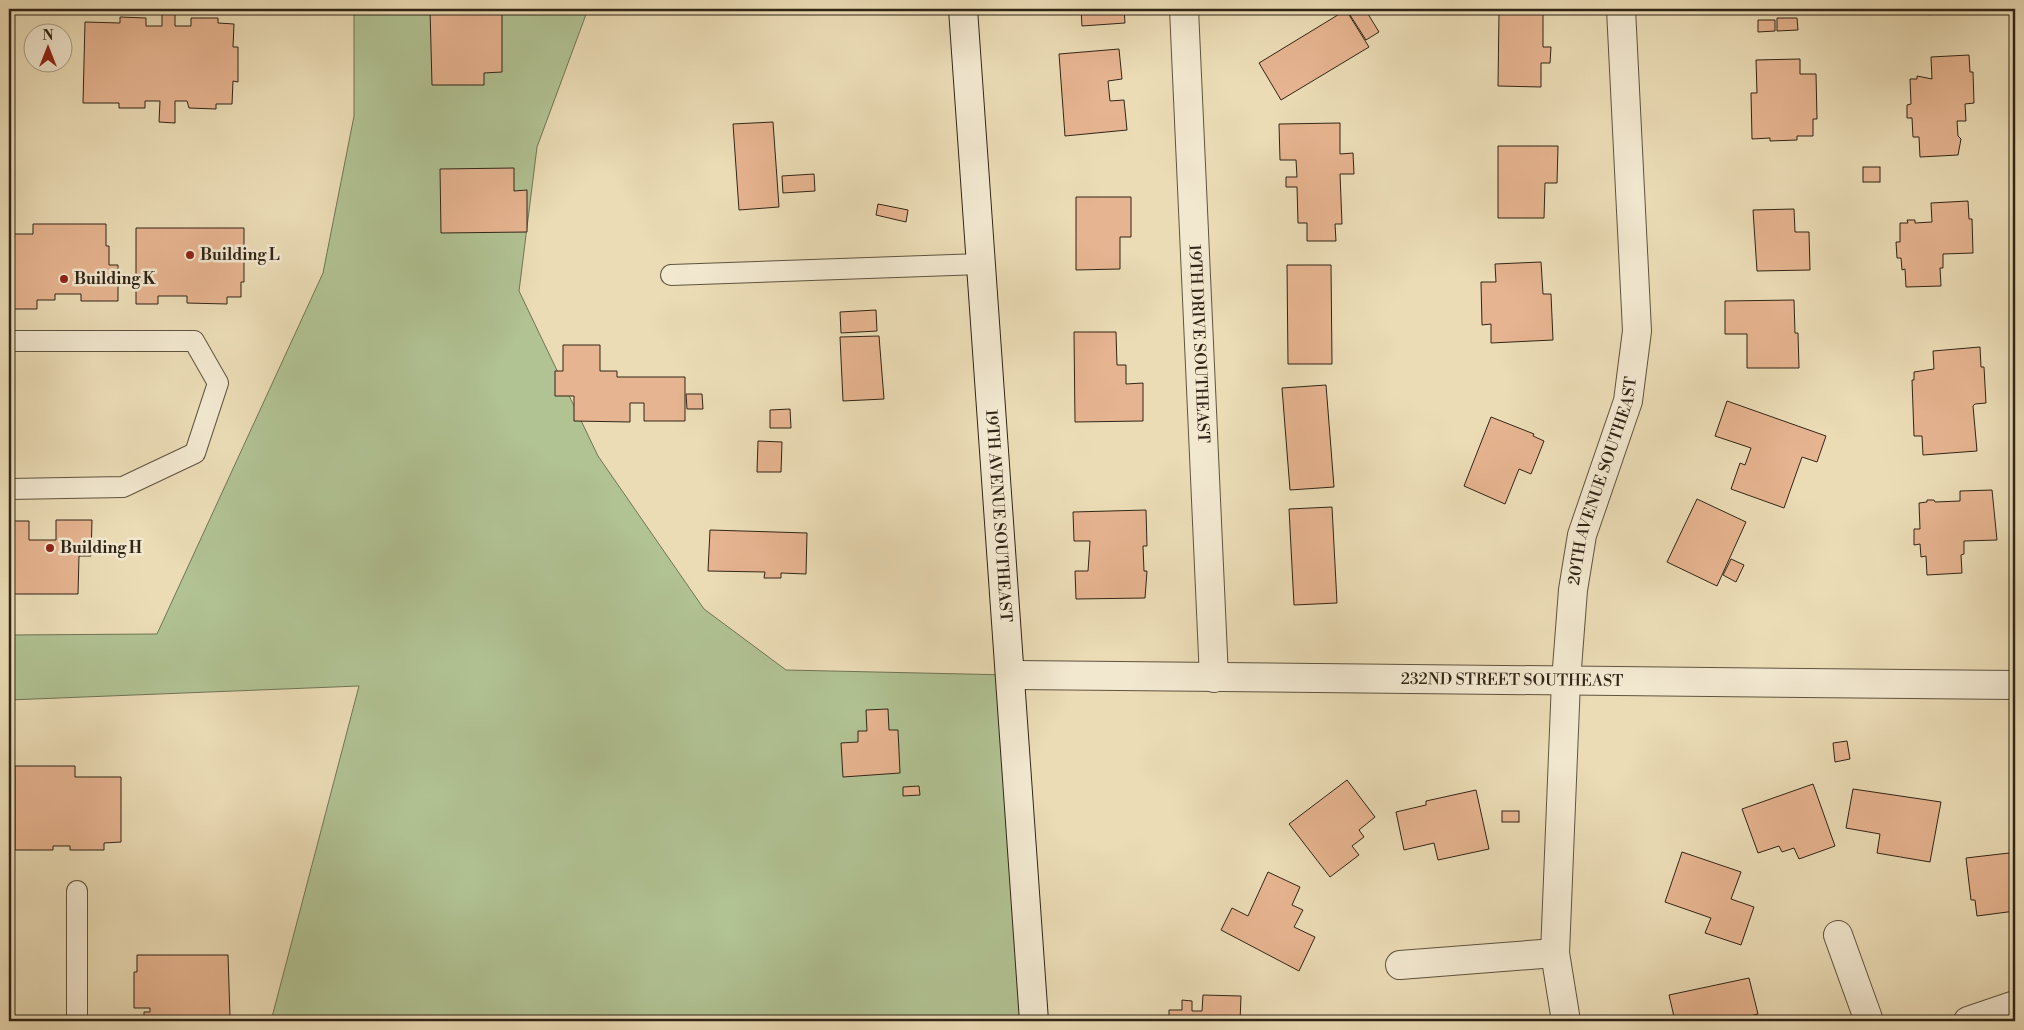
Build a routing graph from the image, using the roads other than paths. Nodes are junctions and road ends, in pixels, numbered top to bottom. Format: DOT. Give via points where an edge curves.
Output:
graph roads {
  1 [pos="962,9"];
  2 [pos="1184,9"];
  3 [pos="1621,9"];
  4 [pos="981,264"];
  5 [pos="671,275"];
  6 [pos="9,341"];
  7 [pos="9,489"];
  8 [pos="1010,675"];
  9 [pos="1214,678"];
  10 [pos="1566,681"];
  11 [pos="2015,685"];
  12 [pos="77,891"];
  13 [pos="1838,935"];
  14 [pos="1555,953"];
  15 [pos="1400,965"];
  16 [pos="2015,1005"];
  17 [pos="77,1021"];
  18 [pos="1034,1021"];
  19 [pos="1566,1021"];
  20 [pos="1869,1021"];
  21 [pos="1968,1021"];
  1 -- 4 [label="street, 19TH AVENUE SOUTHEAST"];
  2 -- 9 [label="street, 19TH DRIVE SOUTHEAST"];
  3 -- 10 [label="street, 20TH AVENUE SOUTHEAST" via="1637,331 1628,401 1582,535 1573,590"];
  4 -- 5 [label="lane"];
  4 -- 8 [label="street, 19TH AVENUE SOUTHEAST"];
  6 -- 7 [label="lane" via="194,341 218,384 195,453 123,487"];
  8 -- 9 [label="street, 232ND STREET SOUTHEAST"];
  8 -- 18 [label="street, 19TH AVENUE SOUTHEAST"];
  9 -- 10 [label="street, 232ND STREET SOUTHEAST"];
  10 -- 11 [label="street, 232ND STREET SOUTHEAST"];
  10 -- 14 [label="street, 20TH AVENUE SOUTHEAST"];
  12 -- 17 [label="lane"];
  13 -- 20 [label="street"];
  14 -- 15 [label="street"];
  14 -- 19 [label="street, 20TH AVENUE SOUTHEAST"];
  16 -- 21 [label="street"];
}
